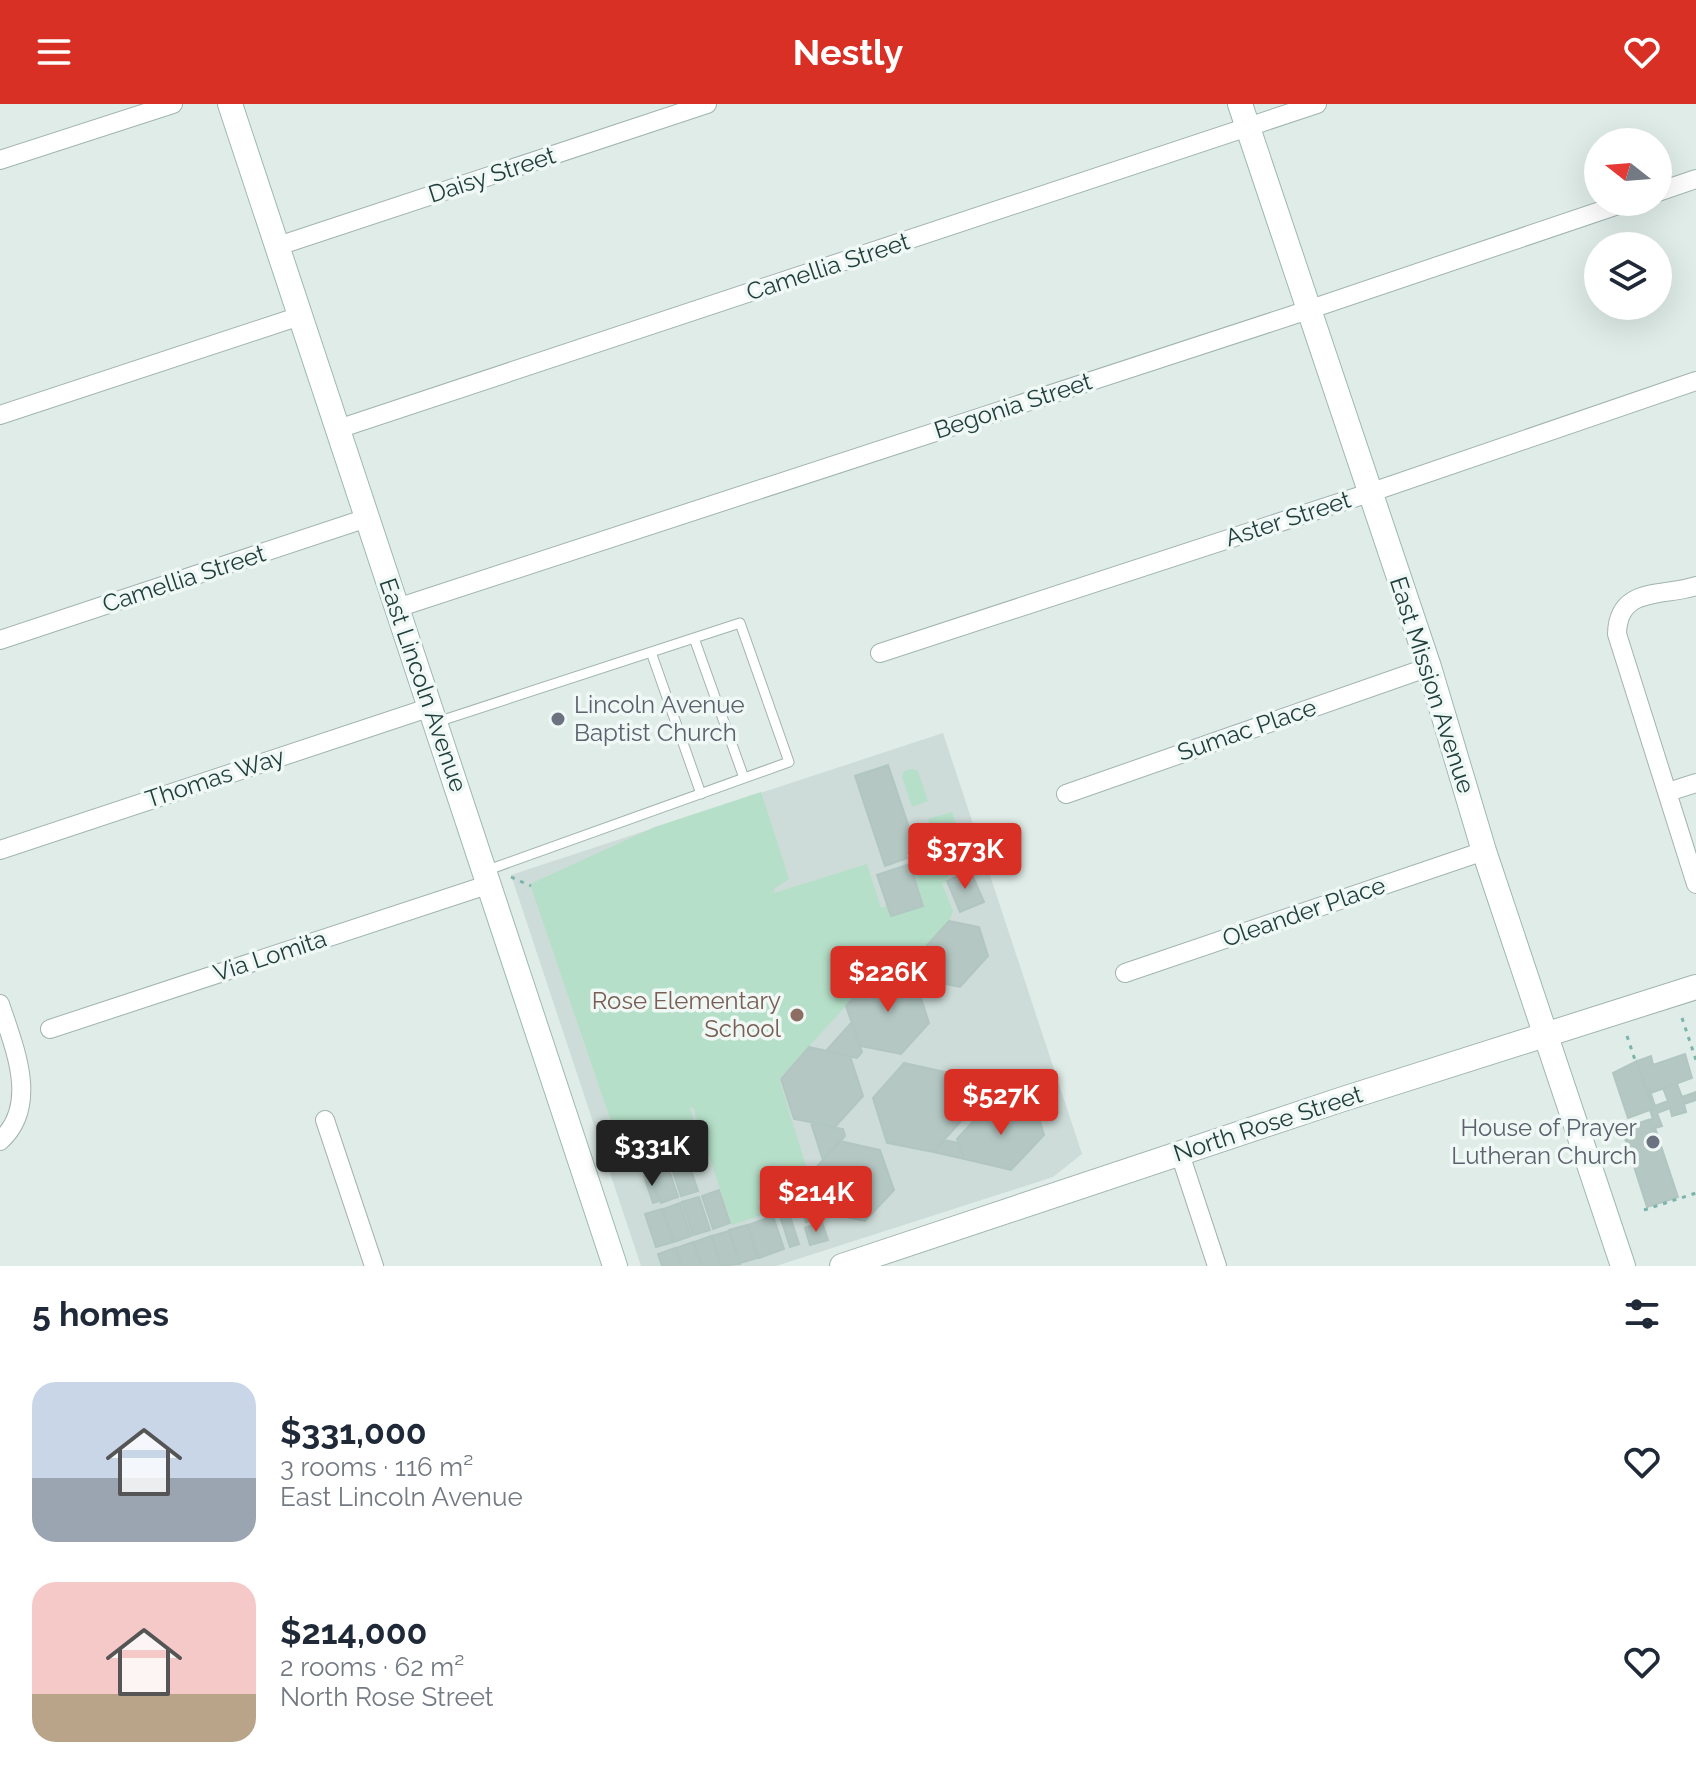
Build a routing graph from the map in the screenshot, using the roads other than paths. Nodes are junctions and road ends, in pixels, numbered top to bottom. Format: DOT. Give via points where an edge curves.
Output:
graph roads {
  1 [pos="173,104"];
  2 [pos="230,104"];
  3 [pos="707,104"];
  4 [pos="1240,104"];
  5 [pos="1317,104"];
  6 [pos="1248,128"];
  7 [pos="0,160"];
  8 [pos="1696,179"];
  9 [pos="1672,187"];
  10 [pos="1585,216"];
  11 [pos="278,246"];
  12 [pos="1309,309"];
  13 [pos="300,316"];
  14 [pos="1696,381"];
  15 [pos="0,415"];
  16 [pos="338,429"];
  17 [pos="1369,493"];
  18 [pos="367,518"];
  19 [pos="1696,586"];
  20 [pos="397,608"];
  21 [pos="694,638"];
  22 [pos="0,640"];
  23 [pos="651,652"];
  24 [pos="880,653"];
  25 [pos="1429,667"];
  26 [pos="434,715"];
  27 [pos="744,778"];
  28 [pos="1696,783"];
  29 [pos="1668,792"];
  30 [pos="701,794"];
  31 [pos="1066,794"];
  32 [pos="0,850"];
  33 [pos="1484,851"];
  34 [pos="495,877"];
  35 [pos="1696,884"];
  36 [pos="1125,973"];
  37 [pos="1696,987"];
  38 [pos="0,1004"];
  39 [pos="50,1029"];
  40 [pos="1546,1035"];
  41 [pos="325,1120"];
  42 [pos="0,1141"];
  43 [pos="1180,1154"];
  44 [pos="374,1266"];
  45 [pos="615,1266"];
  46 [pos="842,1266"];
  47 [pos="1217,1266"];
  48 [pos="1623,1266"];
  1 -- 7 [label="street"];
  2 -- 11 [label="main road, East Lincoln Avenue"];
  3 -- 11 [label="street, Daisy Street"];
  4 -- 6 [label="main road, East Mission Avenue"];
  5 -- 6 [label="street, Camellia Street"];
  6 -- 12 [label="main road, East Mission Avenue"];
  6 -- 16 [label="street, Camellia Street"];
  8 -- 9 [label="street"];
  10 -- 12 [label="street, Begonia Street"];
  11 -- 13 [label="main road, East Lincoln Avenue"];
  12 -- 17 [label="main road, East Mission Avenue"];
  12 -- 20 [label="street, Begonia Street"];
  13 -- 15 [label="street"];
  13 -- 16 [label="main road, East Lincoln Avenue"];
  14 -- 17 [label="street, Aster Street"];
  16 -- 18 [label="main road, East Lincoln Avenue"];
  17 -- 24 [label="street, Aster Street"];
  17 -- 25 [label="main road, East Mission Avenue"];
  18 -- 20 [label="main road, East Lincoln Avenue"];
  18 -- 22 [label="street, Camellia Street"];
  19 -- 29 [label="street" via="1639,597 1627,604 1617,624"];
  20 -- 26 [label="main road, East Lincoln Avenue"];
  21 -- 23 [label="lane"];
  21 -- 27 [label="lane"];
  21 -- 27 [label="lane" via="740,623 789,762"];
  23 -- 26 [label="lane"];
  23 -- 30 [label="lane"];
  25 -- 31 [label="street, Sumac Place"];
  25 -- 33 [label="main road, East Mission Avenue"];
  26 -- 32 [label="street, Thomas Way"];
  26 -- 34 [label="main road, East Lincoln Avenue"];
  27 -- 30 [label="lane"];
  28 -- 29 [label="street"];
  29 -- 35 [label="street"];
  30 -- 34 [label="lane"];
  33 -- 36 [label="street, Oleander Place"];
  33 -- 40 [label="main road, East Mission Avenue"];
  34 -- 39 [label="street, Via Lomita"];
  34 -- 45 [label="main road, East Lincoln Avenue"];
  37 -- 40 [label="main road, North Rose Street"];
  38 -- 42 [label="street" via="22,1098 18,1118"];
  40 -- 43 [label="main road, North Rose Street"];
  40 -- 48 [label="main road, East Mission Avenue"];
  41 -- 44 [label="street"];
  43 -- 46 [label="main road, North Rose Street"];
  43 -- 47 [label="street"];
}
